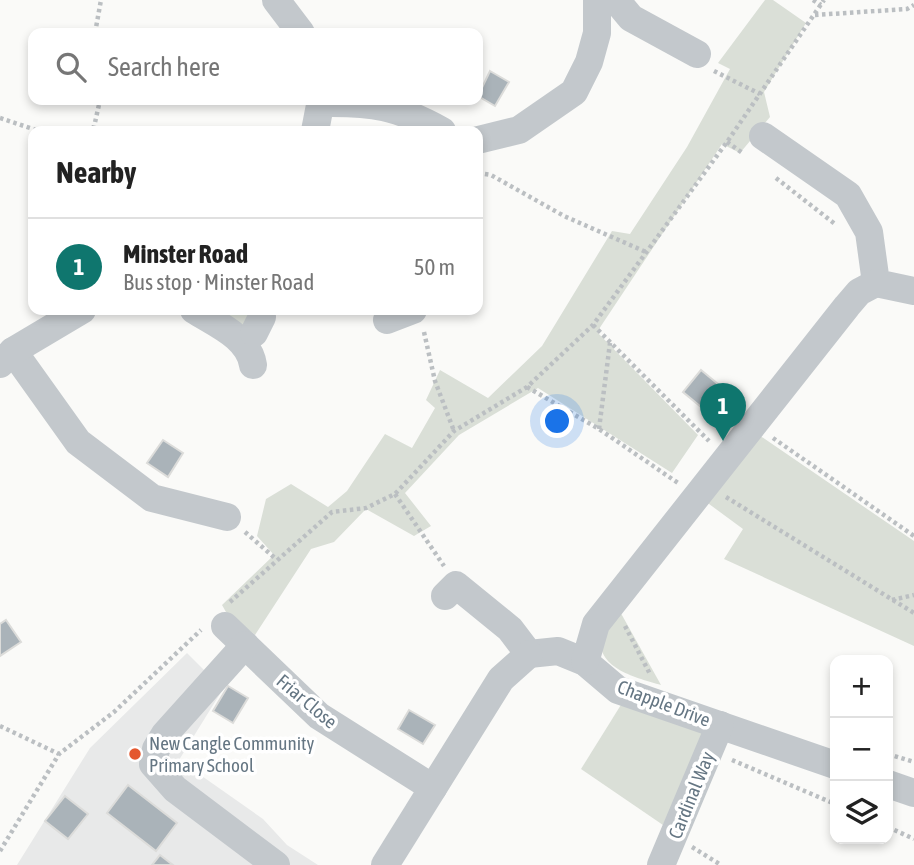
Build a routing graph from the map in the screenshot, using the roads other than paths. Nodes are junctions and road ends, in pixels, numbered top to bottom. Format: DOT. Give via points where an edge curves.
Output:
graph roads {
  1 [pos="276,0"];
  2 [pos="606,1"];
  3 [pos="297,28"];
  4 [pos="697,54"];
  5 [pos="320,105"];
  6 [pos="372,105"];
  7 [pos="316,126"];
  8 [pos="433,126"];
  9 [pos="483,139"];
  10 [pos="757,148"];
  11 [pos="876,283"];
  12 [pos="914,291"];
  13 [pos="74,315"];
  14 [pos="202,315"];
  15 [pos="417,316"];
  16 [pos="387,320"];
  17 [pos="7,357"];
  18 [pos="253,365"];
  19 [pos="227,517"];
  20 [pos="451,590"];
  21 [pos="529,654"];
  22 [pos="585,662"];
  23 [pos="720,725"];
  24 [pos="830,763"];
  25 [pos="893,786"];
  26 [pos="433,788"];
  27 [pos="914,793"];
  28 [pos="276,865"];
  29 [pos="385,865"];
  30 [pos="661,865"];
  1 -- 3 [label="street"];
  2 -- 4 [label="street"];
  2 -- 9 [label="street" via="589,62 574,92 519,130"];
  5 -- 7 [label="street"];
  6 -- 8 [label="street" via="407,112"];
  10 -- 11 [label="street" via="848,195 869,232"];
  11 -- 12 [label="street"];
  11 -- 22 [label="street" via="853,299 596,624"];
  13 -- 17 [label="street"];
  14 -- 18 [label="street" via="244,343"];
  15 -- 16 [label="street"];
  17 -- 19 [label="street" via="78,442 152,498"];
  20 -- 21 [label="street" via="510,629"];
  21 -- 22 [label="street, Chapple Drive" via="558,651"];
  21 -- 26 [label="street" via="501,679"];
  22 -- 23 [label="street, Chapple Drive" via="618,690"];
  23 -- 24 [label="street, Chapple Drive"];
  23 -- 30 [label="street, Cardinal Way"];
  25 -- 27 [label="street"];
  26 -- 28 [label="street, Friar Close" via="318,716 225,626 152,764 175,789"];
  26 -- 29 [label="street"];
}
